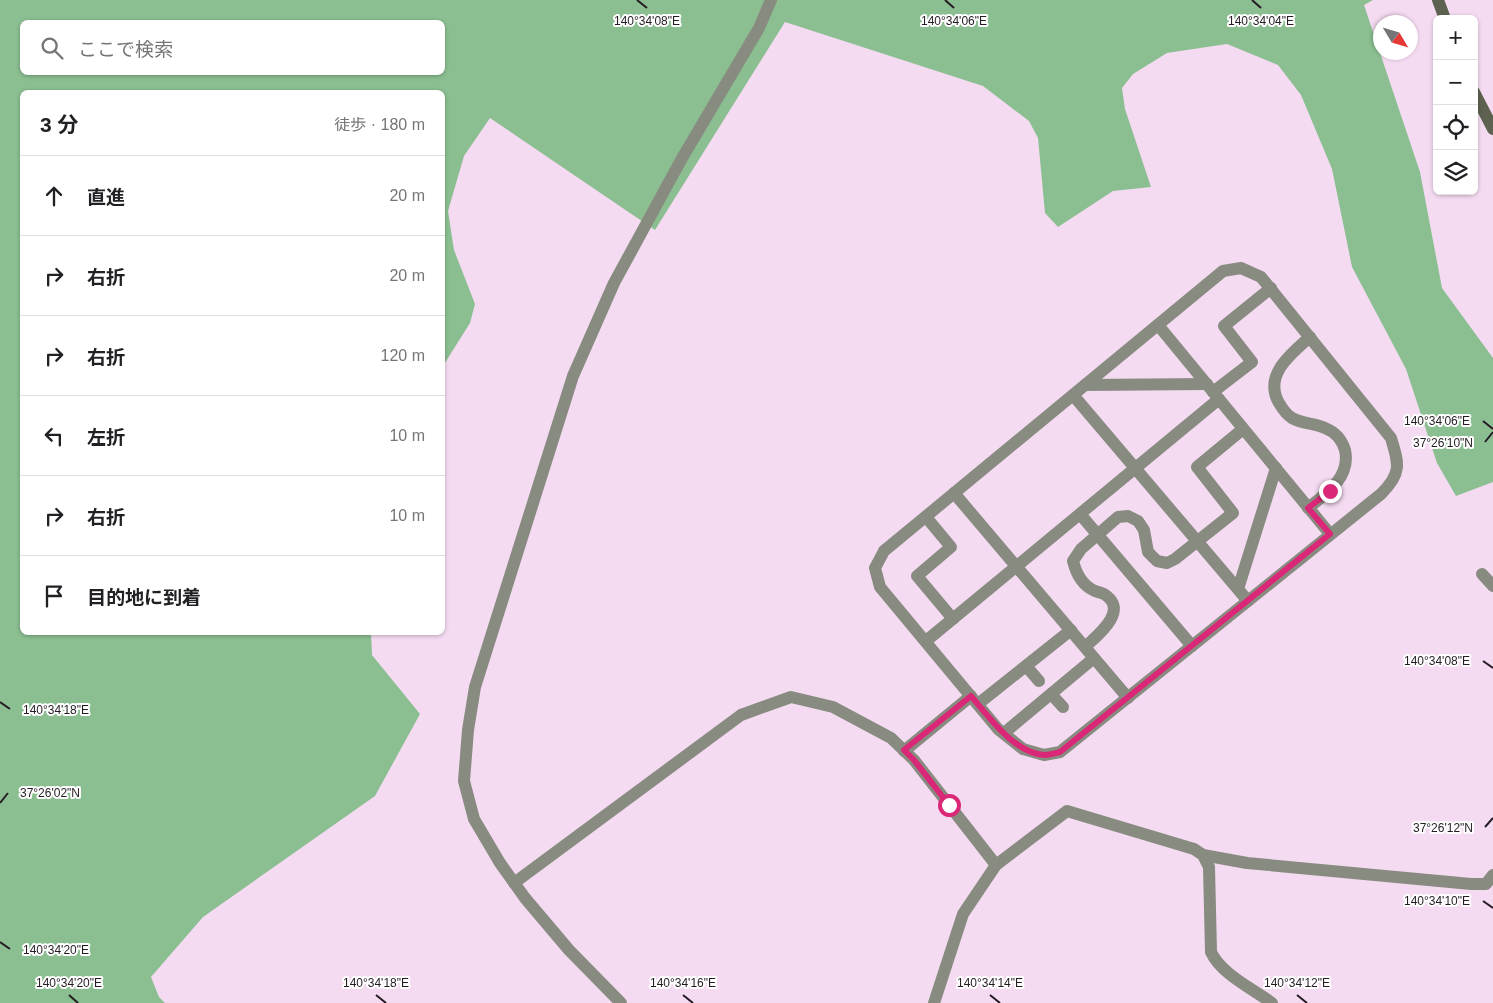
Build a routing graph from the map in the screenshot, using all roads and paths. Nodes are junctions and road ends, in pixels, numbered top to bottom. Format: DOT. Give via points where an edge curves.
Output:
graph roads {
  1 [pos="771,0"];
  2 [pos="1438,0"];
  3 [pos="1444,15"];
  4 [pos="1478,100"];
  5 [pos="1493,129"];
  6 [pos="1271,288"];
  7 [pos="1158,325"];
  8 [pos="1310,337"];
  9 [pos="1085,385"];
  10 [pos="1213,392"];
  11 [pos="1073,395"];
  12 [pos="1244,429"];
  13 [pos="1135,468"];
  14 [pos="1276,468"];
  15 [pos="954,493"];
  16 [pos="1308,508"];
  17 [pos="1080,514"];
  18 [pos="926,517"];
  19 [pos="1097,534"];
  20 [pos="1330,534"];
  21 [pos="1198,542"];
  22 [pos="1016,566"];
  23 [pos="1482,574"];
  24 [pos="1493,586"];
  25 [pos="1238,589"];
  26 [pos="1248,601"];
  27 [pos="953,619"];
  28 [pos="1071,630"];
  29 [pos="926,642"];
  30 [pos="1192,646"];
  31 [pos="1085,647"];
  32 [pos="1094,658"];
  33 [pos="1026,666"];
  34 [pos="1039,681"];
  35 [pos="1051,694"];
  36 [pos="1128,698"];
  37 [pos="975,700"];
  38 [pos="1063,707"];
  39 [pos="1004,733"];
  40 [pos="904,750"];
  41 [pos="1203,855"];
  42 [pos="996,865"];
  43 [pos="1493,875"];
  44 [pos="514,883"];
  45 [pos="620,1003"];
  46 [pos="934,1003"];
  47 [pos="1272,1003"];
  1 -- 44 [label="street" via="759,28 638,238 573,376 474,687 464,781 474,819"];
  2 -- 3 [label="street"];
  4 -- 5 [label="street"];
  6 -- 7 [label="street" via="1261,277 1241,268 1223,271"];
  6 -- 8 [label="street"];
  6 -- 10 [label="street" via="1224,326 1252,362"];
  7 -- 9 [label="street"];
  7 -- 10 [label="street"];
  8 -- 16 [label="street" via="1278,370 1275,396 1291,417 1336,435 1344,446 1346,457 1345,469 1339,480"];
  8 -- 20 [label="street" via="1391,438 1399,464 1392,483"];
  9 -- 10 [label="street"];
  9 -- 11 [label="street"];
  10 -- 12 [label="street"];
  10 -- 13 [label="street"];
  11 -- 13 [label="street"];
  11 -- 15 [label="street"];
  12 -- 14 [label="street"];
  12 -- 21 [label="street" via="1197,467 1232,513"];
  13 -- 17 [label="street"];
  13 -- 21 [label="street"];
  14 -- 16 [label="street"];
  14 -- 25 [label="street"];
  15 -- 18 [label="street"];
  15 -- 22 [label="street"];
  16 -- 20 [label="street"];
  17 -- 19 [label="street"];
  17 -- 22 [label="street"];
  18 -- 27 [label="street" via="951,546 917,576"];
  18 -- 29 [label="street" via="884,551 876,568 880,587"];
  19 -- 21 [label="street" via="1118,517 1128,516 1138,521 1144,530 1148,552 1157,561 1167,563"];
  19 -- 30 [label="street"];
  19 -- 31 [label="street" via="1073,561 1082,582 1111,600 1114,610 1104,630"];
  20 -- 26 [label="street"];
  21 -- 25 [label="street"];
  22 -- 27 [label="street"];
  22 -- 28 [label="street"];
  23 -- 24 [label="street"];
  25 -- 26 [label="street"];
  26 -- 30 [label="street"];
  27 -- 29 [label="street"];
  28 -- 31 [label="street"];
  28 -- 33 [label="street"];
  29 -- 37 [label="street"];
  30 -- 36 [label="street"];
  31 -- 32 [label="street"];
  32 -- 35 [label="street"];
  32 -- 36 [label="street"];
  33 -- 34 [label="street"];
  33 -- 37 [label="street"];
  35 -- 38 [label="street"];
  35 -- 39 [label="street"];
  36 -- 39 [label="street" via="1060,752 1044,755 1023,749"];
  37 -- 39 [label="street"];
  37 -- 40 [label="street"];
  40 -- 42 [label="street"];
  40 -- 44 [label="street" via="891,738 833,706 791,697 741,715"];
  41 -- 42 [label="street" via="1194,848 1067,811"];
  41 -- 43 [label="street" via="1247,863 1472,884 1486,884"];
  41 -- 47 [label="street" via="1209,867 1211,952 1215,961"];
  42 -- 46 [label="street" via="963,914"];
  44 -- 45 [label="street"];
}
